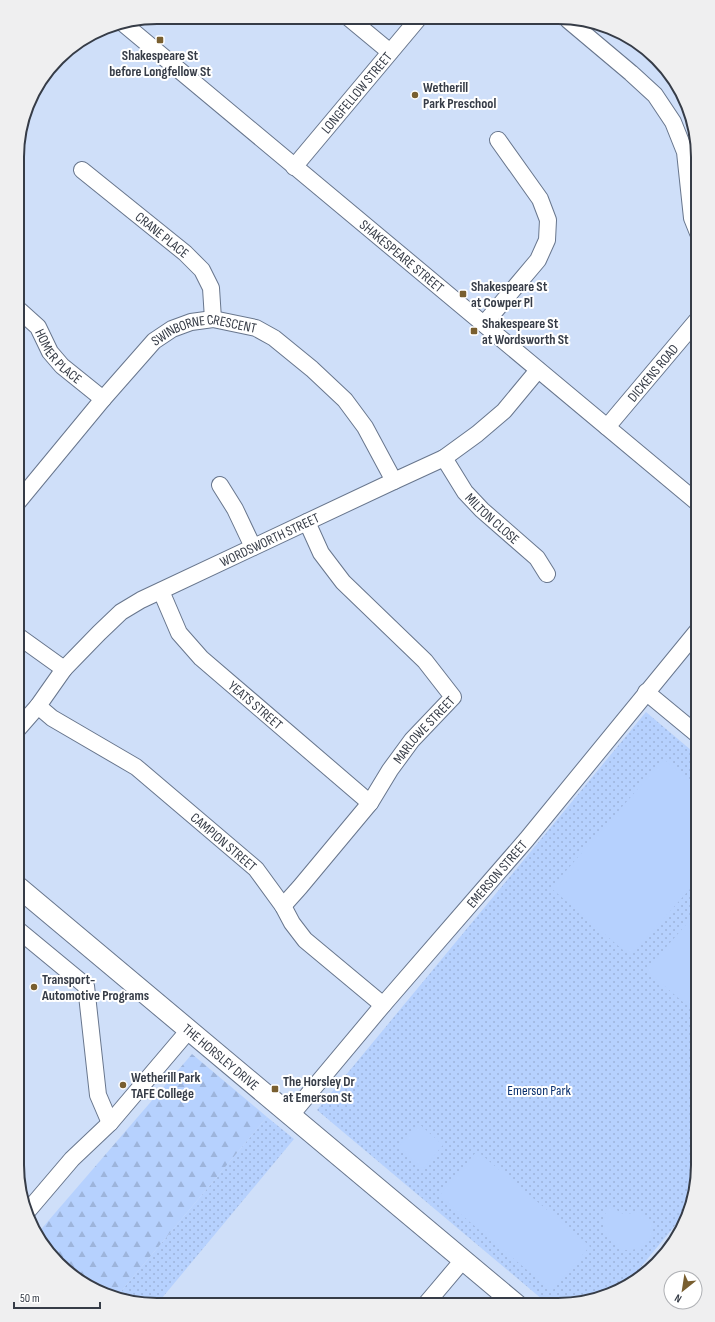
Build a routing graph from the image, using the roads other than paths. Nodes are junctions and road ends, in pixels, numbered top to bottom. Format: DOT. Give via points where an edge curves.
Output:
graph roads {
  1 [pos="356,24"];
  2 [pos="414,24"];
  3 [pos="574,25"];
  4 [pos="128,28"];
  5 [pos="390,52"];
  6 [pos="498,140"];
  7 [pos="294,167"];
  8 [pos="82,170"];
  9 [pos="691,209"];
  10 [pos="24,314"];
  11 [pos="213,319"];
  12 [pos="484,324"];
  13 [pos="691,327"];
  14 [pos="538,370"];
  15 [pos="103,399"];
  16 [pos="607,427"];
  17 [pos="444,458"];
  18 [pos="394,481"];
  19 [pos="220,485"];
  20 [pos="24,492"];
  21 [pos="691,497"];
  22 [pos="307,522"];
  23 [pos="253,547"];
  24 [pos="547,574"];
  25 [pos="161,591"];
  26 [pos="691,638"];
  27 [pos="24,640"];
  28 [pos="64,669"];
  29 [pos="646,692"];
  30 [pos="38,706"];
  31 [pos="24,723"];
  32 [pos="691,729"];
  33 [pos="370,803"];
  34 [pos="24,892"];
  35 [pos="283,906"];
  36 [pos="24,935"];
  37 [pos="383,1005"];
  38 [pos="189,1030"];
  39 [pos="291,1115"];
  40 [pos="110,1122"];
  41 [pos="31,1207"];
  42 [pos="463,1260"];
  43 [pos="431,1298"];
  44 [pos="509,1298"];
  1 -- 5 [label="street"];
  2 -- 5 [label="street, LONGFELLOW STREET"];
  3 -- 9 [label="street" via="656,95 673,122 685,152"];
  4 -- 7 [label="street, SHAKESPEARE STREET"];
  5 -- 7 [label="street, LONGFELLOW STREET"];
  6 -- 12 [label="street" via="540,199 548,220 547,240 538,260"];
  7 -- 12 [label="street, SHAKESPEARE STREET"];
  8 -- 11 [label="street, CRANE PLACE" via="185,253 202,270 211,288"];
  10 -- 15 [label="street, HOMER PLACE" via="38,327 50,352 62,366"];
  11 -- 15 [label="street, SWINBORNE CRESCENT" via="192,322 172,329 154,341"];
  11 -- 18 [label="street, SWINBORNE CRESCENT" via="256,328 274,338 312,369 345,400 365,426"];
  12 -- 14 [label="street, SHAKESPEARE STREET"];
  13 -- 16 [label="street, DICKENS ROAD"];
  14 -- 16 [label="street, SHAKESPEARE STREET"];
  14 -- 17 [label="street, WORDSWORTH STREET" via="504,411"];
  15 -- 20 [label="street, SWINBORNE CRESCENT"];
  16 -- 21 [label="street, SHAKESPEARE STREET"];
  17 -- 18 [label="street, WORDSWORTH STREET"];
  17 -- 24 [label="street, MILTON CLOSE" via="465,492 537,558"];
  18 -- 22 [label="street, WORDSWORTH STREET"];
  19 -- 23 [label="street"];
  22 -- 23 [label="street, WORDSWORTH STREET"];
  22 -- 33 [label="street, MARLOWE STREET" via="321,553 343,582 426,661 453,696 412,740"];
  23 -- 25 [label="street, WORDSWORTH STREET"];
  25 -- 28 [label="street, WORDSWORTH STREET" via="121,612"];
  25 -- 33 [label="street, YEATS STREET" via="179,633 201,658"];
  26 -- 29 [label="street, EMERSON STREET"];
  27 -- 28 [label="street"];
  28 -- 30 [label="street, WORDSWORTH STREET"];
  29 -- 32 [label="street"];
  29 -- 37 [label="street, EMERSON STREET" via="527,839"];
  30 -- 31 [label="street, WORDSWORTH STREET"];
  30 -- 35 [label="street, CAMPION STREET" via="52,718 136,767 256,870"];
  33 -- 35 [label="street, MARLOWE STREET"];
  34 -- 38 [label="main road, THE HORSLEY DRIVE"];
  35 -- 37 [label="street, CAMPION STREET" via="305,940"];
  36 -- 40 [label="street" via="86,986 98,1095"];
  37 -- 39 [label="street, EMERSON STREET"];
  38 -- 39 [label="main road, THE HORSLEY DRIVE"];
  38 -- 40 [label="street"];
  39 -- 42 [label="main road, THE HORSLEY DRIVE"];
  40 -- 41 [label="street" via="72,1159"];
  42 -- 43 [label="street"];
  42 -- 44 [label="main road, THE HORSLEY DRIVE"];
}
